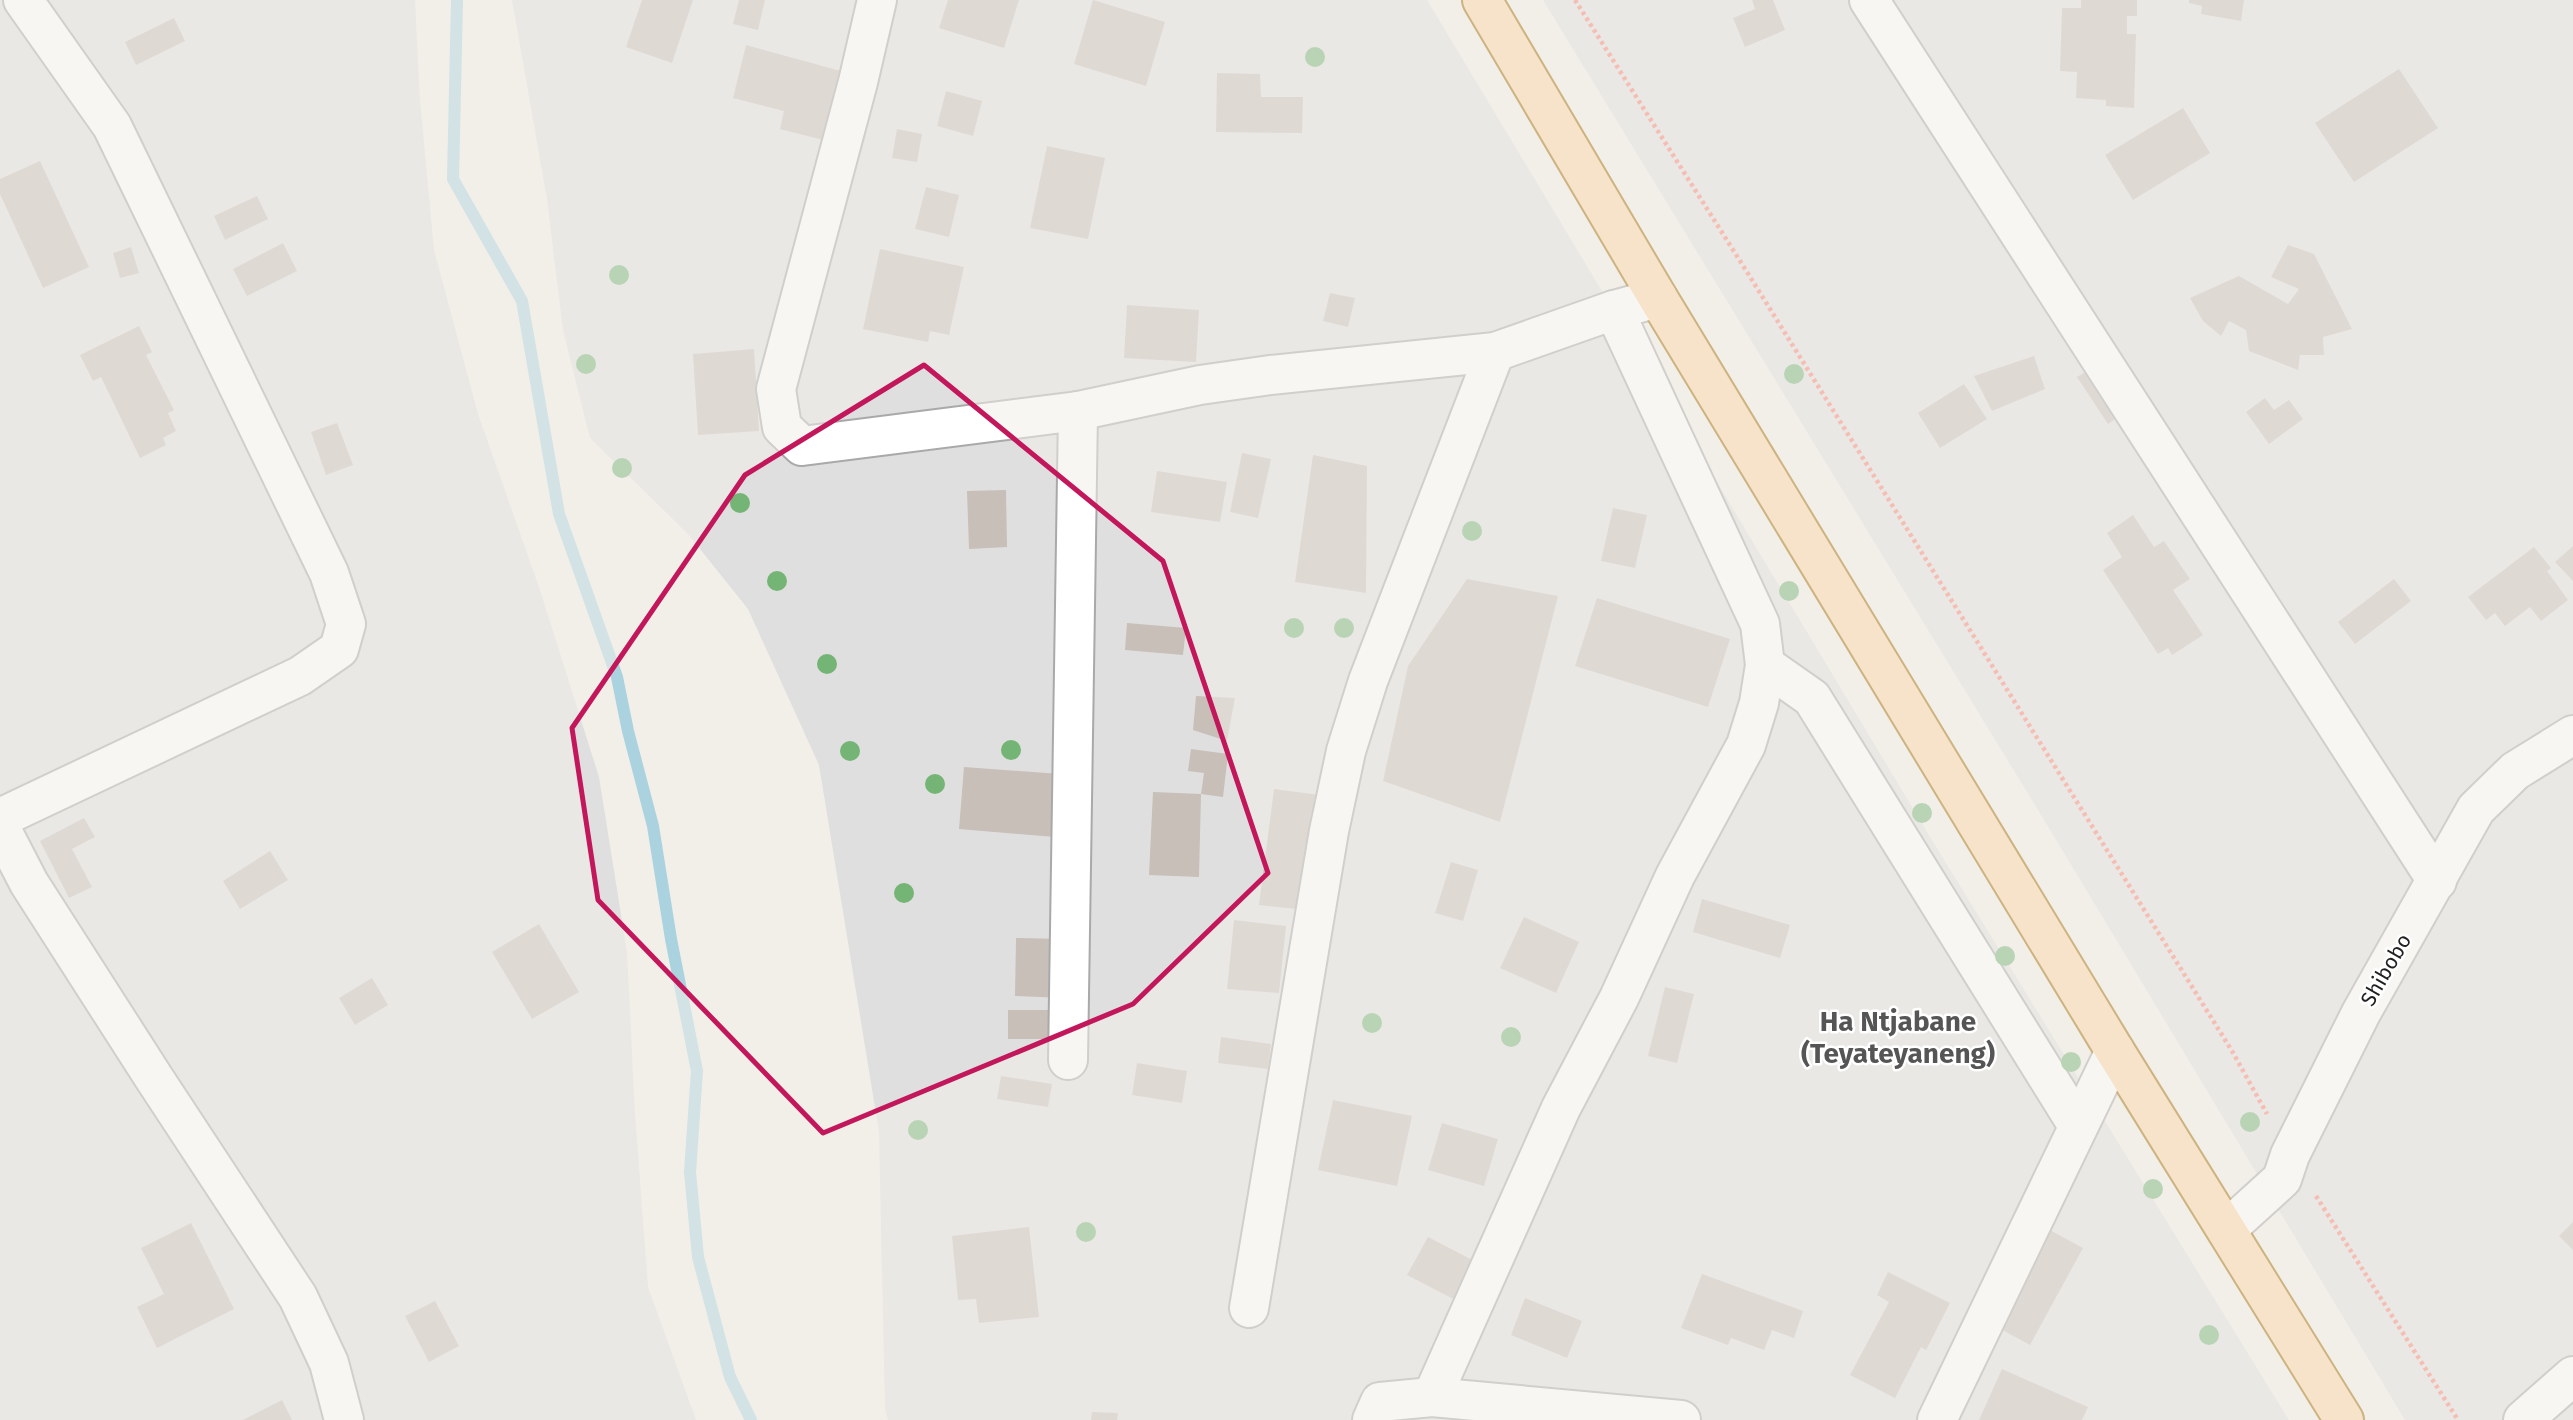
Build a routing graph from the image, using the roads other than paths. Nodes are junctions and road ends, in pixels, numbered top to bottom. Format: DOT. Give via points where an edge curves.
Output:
graph roads {
  1 [pos="23,0"];
  2 [pos="877,0"];
  3 [pos="1482,0"];
  4 [pos="1869,0"];
  5 [pos="1658,298"];
  6 [pos="1614,310"];
  7 [pos="1495,352"];
  8 [pos="1078,411"];
  9 [pos="1765,665"];
  10 [pos="2573,735"];
  11 [pos="0,818"];
  12 [pos="0,827"];
  13 [pos="2437,881"];
  14 [pos="2115,1051"];
  15 [pos="1069,1060"];
  16 [pos="2078,1126"];
  17 [pos="2227,1229"];
  18 [pos="1248,1308"];
  19 [pos="2573,1376"];
  20 [pos="1432,1397"];
  21 [pos="2334,1414"];
  22 [pos="344,1420"];
  23 [pos="1372,1420"];
  24 [pos="1681,1420"];
  25 [pos="1937,1420"];
  26 [pos="2523,1420"];
  1 -- 11 [label="street" via="112,126 329,573 346,625 339,649 300,676"];
  2 -- 8 [label="street" via="776,389 782,427 802,446"];
  3 -- 5 [label="main road"];
  4 -- 13 [label="street"];
  5 -- 6 [label="street"];
  5 -- 14 [label="main road"];
  6 -- 7 [label="street"];
  6 -- 9 [label="street" via="1760,624"];
  7 -- 8 [label="street" via="1235,380"];
  7 -- 18 [label="street" via="1368,681 1346,751"];
  8 -- 15 [label="street"];
  9 -- 16 [label="street" via="1812,698"];
  9 -- 20 [label="street" via="1746,745 1675,876 1619,998 1561,1108"];
  10 -- 13 [label="street, Shibobo" via="2515,771 2476,809"];
  12 -- 22 [label="street" via="29,883 298,1297 329,1363"];
  13 -- 17 [label="street, Shibobo" via="2361,1013 2282,1178"];
  14 -- 16 [label="street"];
  14 -- 17 [label="main road"];
  16 -- 25 [label="street"];
  17 -- 21 [label="main road"];
  19 -- 26 [label="street"];
  20 -- 23 [label="street" via="1380,1402"];
  20 -- 24 [label="street"];
}
